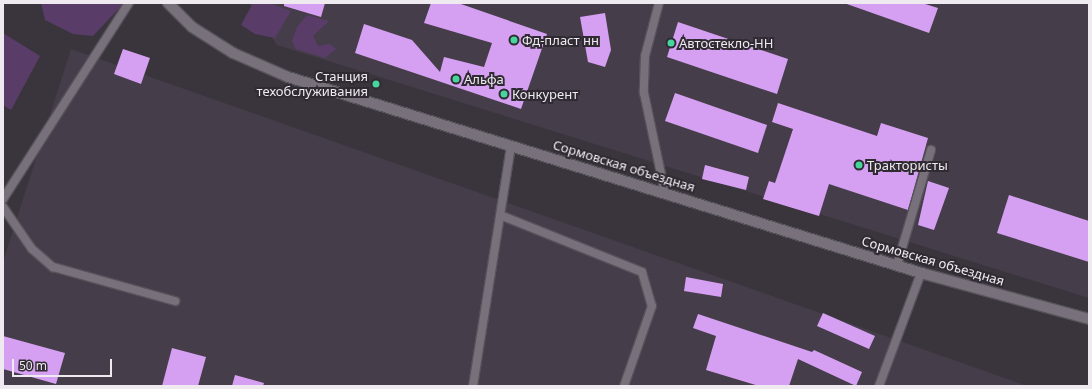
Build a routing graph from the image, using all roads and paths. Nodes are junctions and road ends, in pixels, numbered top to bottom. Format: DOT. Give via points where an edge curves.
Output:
graph roads {
  1 [pos="129,3"];
  2 [pos="168,3"];
  3 [pos="659,3"];
  4 [pos="511,145"];
  5 [pos="931,150"];
  6 [pos="665,193"];
  7 [pos="3,199"];
  8 [pos="3,207"];
  9 [pos="500,215"];
  10 [pos="897,265"];
  11 [pos="921,273"];
  12 [pos="175,301"];
  13 [pos="1089,319"];
  14 [pos="473,386"];
  15 [pos="624,386"];
  16 [pos="879,386"];
  1 -- 7 [label="lane"];
  2 -- 4 [label="street, Сормовская объездная" via="192,27 233,53 288,77"];
  3 -- 6 [label="lane" via="645,56 644,93"];
  4 -- 6 [label="street, Сормовская объездная"];
  4 -- 9 [label="lane"];
  5 -- 10 [label="lane"];
  6 -- 10 [label="street, Сормовская объездная"];
  8 -- 12 [label="lane" via="32,249 53,267"];
  9 -- 14 [label="lane"];
  9 -- 15 [label="lane" via="642,272 652,306"];
  10 -- 11 [label="street, Сормовская объездная"];
  11 -- 13 [label="street, Сормовская объездная"];
  11 -- 16 [label="lane"];
}
